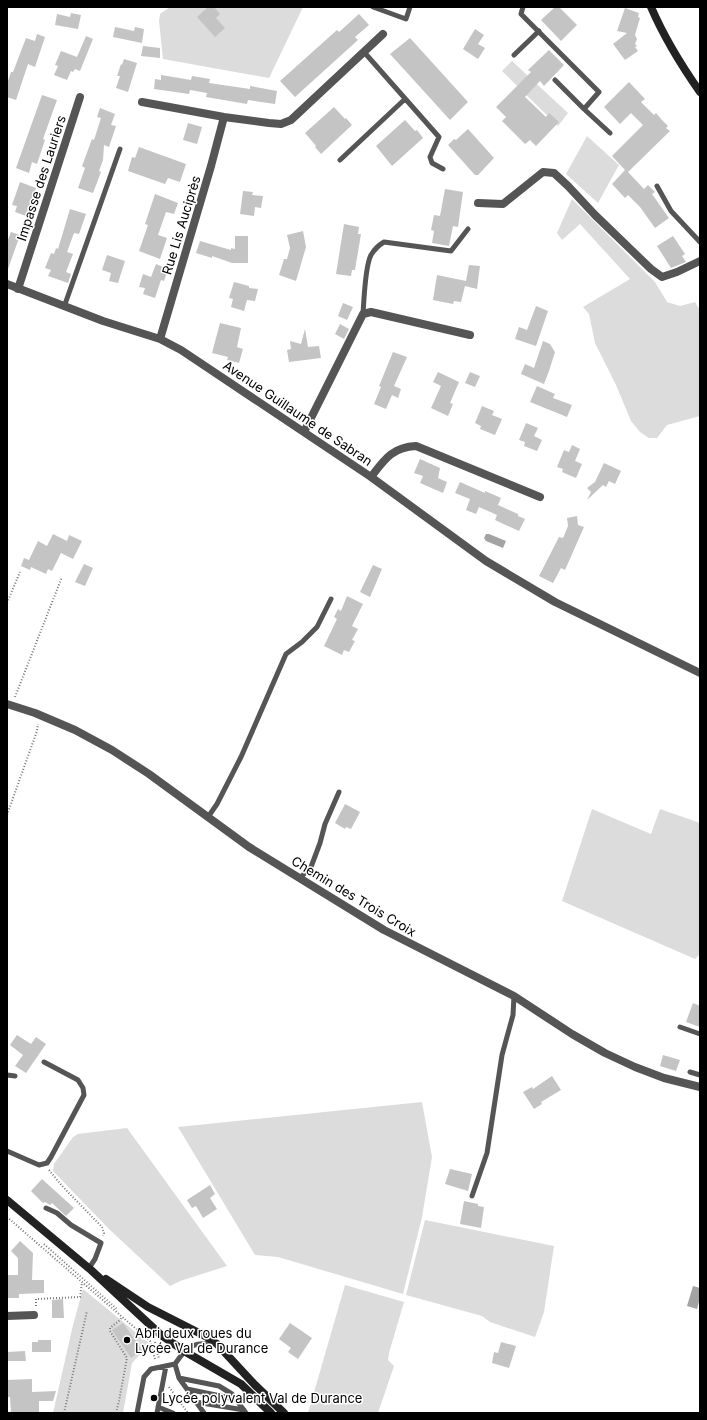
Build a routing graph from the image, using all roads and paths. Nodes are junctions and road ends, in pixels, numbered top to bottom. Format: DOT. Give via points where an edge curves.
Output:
graph roads {
  1 [pos="373,7"];
  2 [pos="410,7"];
  3 [pos="523,7"];
  4 [pos="651,7"];
  5 [pos="539,31"];
  6 [pos="383,34"];
  7 [pos="364,52"];
  8 [pos="514,55"];
  9 [pos="555,80"];
  10 [pos="700,92"];
  11 [pos="80,97"];
  12 [pos="405,99"];
  13 [pos="142,102"];
  14 [pos="584,109"];
  15 [pos="224,117"];
  16 [pos="610,132"];
  17 [pos="120,149"];
  18 [pos="340,160"];
  19 [pos="443,169"];
  20 [pos="657,186"];
  21 [pos="478,203"];
  22 [pos="468,229"];
  23 [pos="700,242"];
  24 [pos="700,261"];
  25 [pos="7,284"];
  26 [pos="18,288"];
  27 [pos="64,307"];
  28 [pos="363,314"];
  29 [pos="470,335"];
  30 [pos="160,339"];
  31 [pos="304,432"];
  32 [pos="371,477"];
  33 [pos="540,497"];
  34 [pos="20,572"];
  35 [pos="62,577"];
  36 [pos="331,599"];
  37 [pos="7,603"];
  38 [pos="700,673"];
  39 [pos="9,705"];
  40 [pos="40,715"];
  41 [pos="339,792"];
  42 [pos="7,815"];
  43 [pos="208,817"];
  44 [pos="300,878"];
  45 [pos="514,996"];
  46 [pos="680,1027"];
  47 [pos="700,1034"];
  48 [pos="44,1062"];
  49 [pos="690,1072"];
  50 [pos="7,1075"];
  51 [pos="700,1075"];
  52 [pos="14,1076"];
  53 [pos="700,1087"];
  54 [pos="7,1151"];
  55 [pos="44,1164"];
  56 [pos="472,1196"];
  57 [pos="7,1200"];
  58 [pos="46,1208"];
  59 [pos="7,1217"];
  60 [pos="34,1236"];
  61 [pos="101,1243"];
  62 [pos="90,1269"];
  63 [pos="82,1283"];
  64 [pos="87,1311"];
  65 [pos="34,1315"];
  66 [pos="7,1316"];
  67 [pos="122,1317"];
  68 [pos="217,1344"];
  69 [pos="184,1351"];
  70 [pos="159,1358"];
  71 [pos="175,1364"];
  72 [pos="166,1366"];
  73 [pos="158,1368"];
  74 [pos="179,1378"];
  75 [pos="164,1379"];
  76 [pos="187,1389"];
  77 [pos="235,1398"];
  78 [pos="196,1402"];
  79 [pos="158,1407"];
  80 [pos="245,1411"];
  81 [pos="64,1413"];
  82 [pos="116,1413"];
  83 [pos="137,1413"];
  84 [pos="157,1413"];
  85 [pos="173,1413"];
  86 [pos="188,1413"];
  87 [pos="204,1413"];
  88 [pos="271,1413"];
  89 [pos="284,1413"];
  1 -- 2 [label="lane" via="406,19"];
  3 -- 5 [label="lane" via="521,14"];
  4 -- 10 [label="main road" via="675,55"];
  5 -- 8 [label="lane"];
  5 -- 14 [label="lane" via="599,92"];
  6 -- 7 [label="street"];
  7 -- 12 [label="lane"];
  7 -- 15 [label="street" via="291,120 281,124"];
  9 -- 14 [label="lane"];
  11 -- 26 [label="street, Impasse des Lauriers"];
  12 -- 18 [label="lane"];
  12 -- 19 [label="lane" via="439,137 430,157 432,163"];
  13 -- 15 [label="street"];
  14 -- 16 [label="lane"];
  15 -- 30 [label="street, Rue Lis Auciprès"];
  17 -- 27 [label="lane"];
  20 -- 23 [label="lane" via="671,211"];
  21 -- 24 [label="street" via="503,204 543,172 554,173 662,277"];
  22 -- 28 [label="lane" via="451,251 384,242 379,245 370,255"];
  25 -- 26 [label="street, Avenue Guillaume de Sabran"];
  26 -- 27 [label="street, Avenue Guillaume de Sabran"];
  27 -- 30 [label="street, Avenue Guillaume de Sabran"];
  28 -- 29 [label="street" via="371,312"];
  28 -- 31 [label="street"];
  30 -- 31 [label="street, Avenue Guillaume de Sabran" via="181,350"];
  31 -- 32 [label="street, Avenue Guillaume de Sabran"];
  32 -- 33 [label="street" via="393,452 405,446 416,446"];
  32 -- 38 [label="street, Avenue Guillaume de Sabran" via="486,561 555,602"];
  34 -- 37 [label="path"];
  35 -- 39 [label="path"];
  36 -- 43 [label="lane" via="317,627 286,654 241,757 218,804"];
  39 -- 40 [label="street, Chemin des Trois Croix"];
  40 -- 42 [label="path" via="37,731"];
  40 -- 43 [label="street, Chemin des Trois Croix" via="112,750"];
  41 -- 44 [label="lane" via="324,824 311,868"];
  43 -- 44 [label="street, Chemin des Trois Croix" via="249,847"];
  44 -- 45 [label="street, Chemin des Trois Croix" via="384,930"];
  45 -- 53 [label="street, Chemin des Trois Croix" via="605,1053 664,1078"];
  45 -- 56 [label="lane" via="487,1153"];
  46 -- 47 [label="lane"];
  48 -- 55 [label="lane" via="78,1080 84,1095 51,1157"];
  49 -- 51 [label="lane"];
  50 -- 52 [label="lane"];
  54 -- 55 [label="lane" via="39,1165"];
  55 -- 61 [label="path" via="102,1227 104,1233"];
  57 -- 62 [label="main road"];
  58 -- 61 [label="lane"];
  59 -- 63 [label="path"];
  60 -- 70 [label="path" via="153,1339"];
  61 -- 62 [label="lane"];
  62 -- 68 [label="main road" via="148,1307 196,1330"];
  62 -- 69 [label="main road" via="150,1326"];
  63 -- 65 [label="path" via="80,1297 36,1299"];
  63 -- 67 [label="path"];
  64 -- 81 [label="path"];
  65 -- 66 [label="street"];
  67 -- 73 [label="path" via="150,1342 156,1358 153,1360"];
  67 -- 82 [label="path" via="110,1328 127,1358"];
  68 -- 69 [label="lane" via="196,1344"];
  68 -- 89 [label="main road"];
  69 -- 71 [label="lane"];
  69 -- 88 [label="main road" via="241,1384"];
  71 -- 72 [label="lane"];
  71 -- 74 [label="lane"];
  72 -- 73 [label="lane"];
  72 -- 75 [label="lane"];
  73 -- 83 [label="lane" via="151,1369 144,1377"];
  74 -- 76 [label="lane"];
  74 -- 77 [label="lane" via="219,1386"];
  75 -- 79 [label="lane"];
  75 -- 86 [label="path"];
  76 -- 77 [label="lane"];
  76 -- 78 [label="lane"];
  77 -- 80 [label="lane"];
  78 -- 80 [label="lane"];
  78 -- 87 [label="lane"];
  79 -- 84 [label="lane"];
  79 -- 85 [label="lane"];
}
